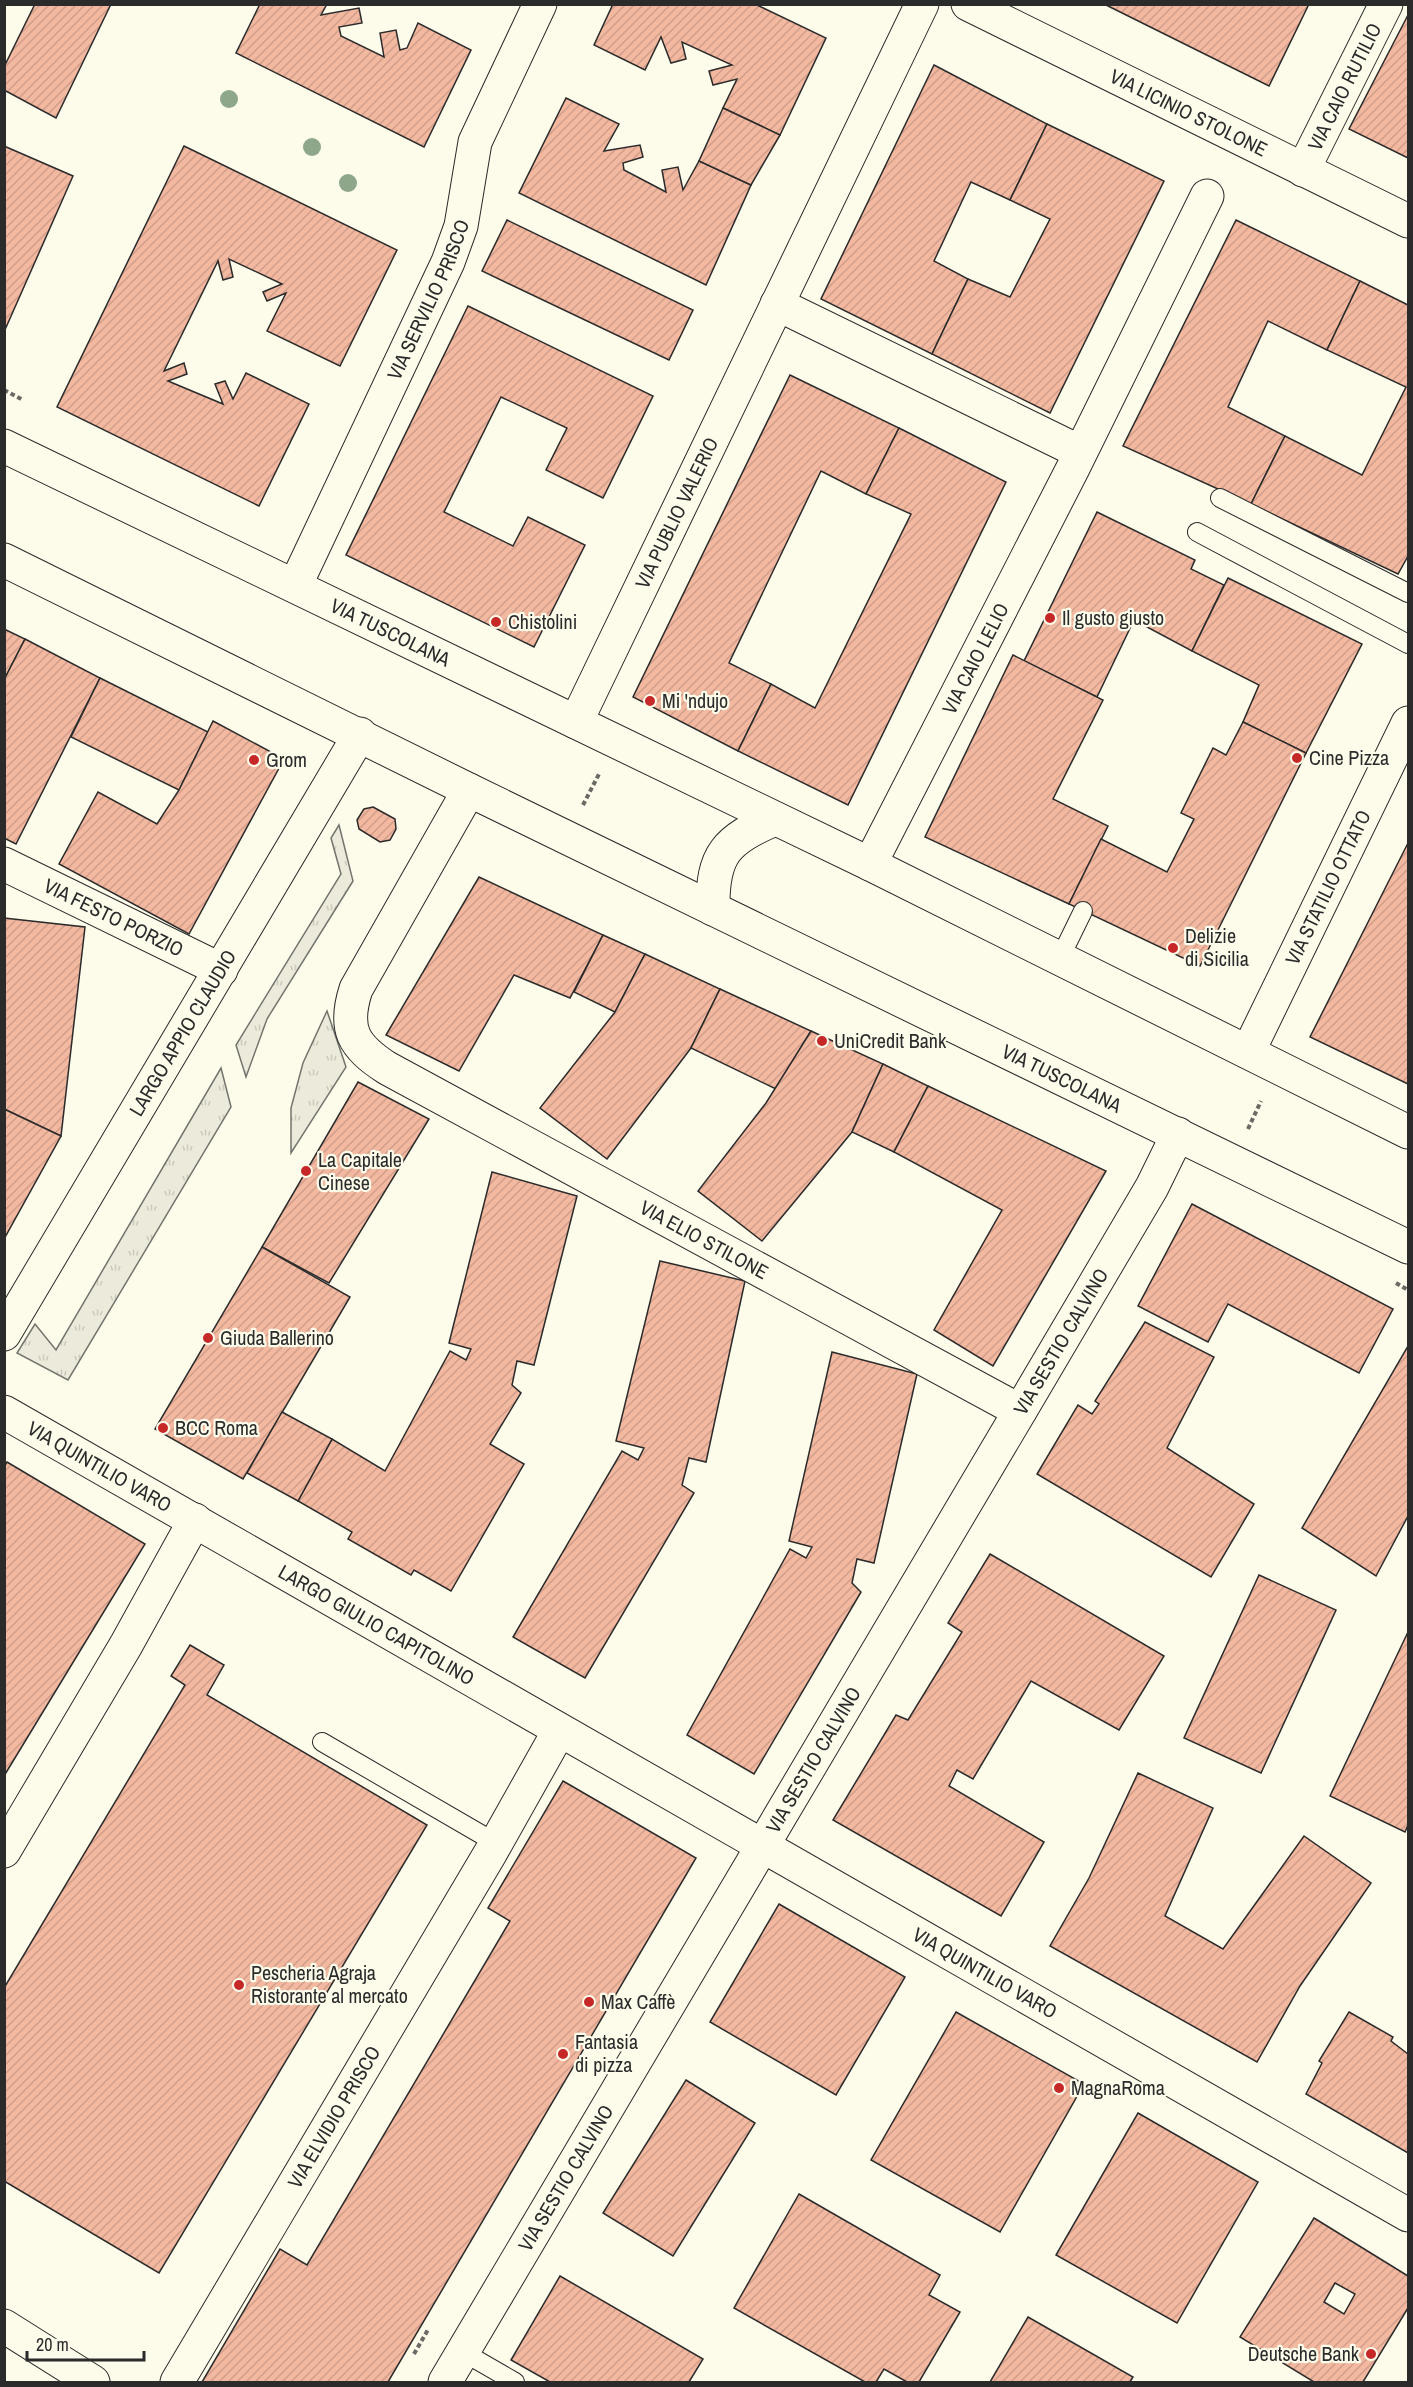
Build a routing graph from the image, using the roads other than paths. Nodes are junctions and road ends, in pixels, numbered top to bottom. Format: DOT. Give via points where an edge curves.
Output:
graph roads {
  1 [pos="540,4"];
  2 [pos="922,4"];
  3 [pos="968,4"];
  4 [pos="1386,4"];
  5 [pos="1303,170"];
  6 [pos="1207,196"];
  7 [pos="1408,221"];
  8 [pos="777,304"];
  9 [pos="4,446"];
  10 [pos="1080,452"];
  11 [pos="1220,498"];
  12 [pos="1197,532"];
  13 [pos="4,560"];
  14 [pos="295,586"];
  15 [pos="1408,594"];
  16 [pos="1408,644"];
  17 [pos="576,722"];
  18 [pos="1408,723"];
  19 [pos="360,734"];
  20 [pos="469,790"];
  21 [pos="775,819"];
  22 [pos="4,864"];
  23 [pos="870,864"];
  24 [pos="713,909"];
  25 [pos="1083,910"];
  26 [pos="1060,958"];
  27 [pos="221,970"];
  28 [pos="1248,1052"];
  29 [pos="1408,1132"];
  30 [pos="1178,1134"];
  31 [pos="1408,1248"];
  32 [pos="4,1334"];
  33 [pos="1020,1411"];
  34 [pos="4,1412"];
  35 [pos="195,1520"];
  36 [pos="560,1731"];
  37 [pos="322,1742"];
  38 [pos="764,1845"];
  39 [pos="493,1848"];
  40 [pos="4,1851"];
  41 [pos="1408,2215"];
  42 [pos="4,2326"];
  43 [pos="463,2352"];
  44 [pos="93,2382"];
  45 [pos="177,2382"];
  46 [pos="445,2382"];
  47 [pos="515,2382"];
  1 -- 14 [label="street, VIA SERVILIO PRISCO" via="475,142 462,226 448,262"];
  2 -- 8 [label="street, VIA PUBLIO VALERIO"];
  3 -- 5 [label="street, VIA LICINIO STOLONE"];
  4 -- 5 [label="street, VIA CAIO RUTILIO"];
  5 -- 7 [label="street, VIA LICINIO STOLONE"];
  6 -- 10 [label="street, VIA CAIO LELIO"];
  8 -- 10 [label="street"];
  8 -- 17 [label="street, VIA PUBLIO VALERIO"];
  9 -- 14 [label="street, VIA TUSCOLANA"];
  10 -- 23 [label="street, VIA CAIO LELIO"];
  11 -- 15 [label="lane"];
  12 -- 16 [label="lane"];
  13 -- 19 [label="street, VIA TUSCOLANA"];
  14 -- 17 [label="street, VIA TUSCOLANA"];
  17 -- 21 [label="street, VIA TUSCOLANA"];
  18 -- 28 [label="street, VIA STATILIO OTTATO"];
  19 -- 20 [label="street, VIA TUSCOLANA"];
  19 -- 27 [label="street, LARGO APPIO CLAUDIO"];
  20 -- 24 [label="street, VIA TUSCOLANA"];
  20 -- 33 [label="street, VIA ELIO STILONE" via="363,974 349,1017 360,1048 387,1068"];
  21 -- 23 [label="street, VIA TUSCOLANA"];
  21 -- 24 [label="street" via="746,833 725,850 714,874"];
  22 -- 27 [label="street, VIA FESTO PORZIO"];
  23 -- 26 [label="street, VIA TUSCOLANA"];
  24 -- 30 [label="street, VIA TUSCOLANA"];
  25 -- 26 [label="lane"];
  26 -- 28 [label="street, VIA TUSCOLANA"];
  27 -- 32 [label="street, LARGO APPIO CLAUDIO"];
  28 -- 29 [label="street, VIA TUSCOLANA"];
  30 -- 31 [label="street, VIA TUSCOLANA"];
  30 -- 33 [label="street, VIA SESTIO CALVINO" via="1152,1187"];
  33 -- 38 [label="street, VIA SESTIO CALVINO"];
  34 -- 35 [label="street, VIA QUINTILIO VARO"];
  35 -- 36 [label="street, LARGO GIULIO CAPITOLINO"];
  35 -- 40 [label="street"];
  36 -- 38 [label="street, VIA QUINTILIO VARO"];
  36 -- 39 [label="street"];
  37 -- 39 [label="lane"];
  38 -- 41 [label="street, VIA QUINTILIO VARO"];
  38 -- 43 [label="street, VIA SESTIO CALVINO"];
  39 -- 45 [label="street, VIA ELVIDIO PRISCO"];
  42 -- 44 [label="street"];
  43 -- 46 [label="street, VIA SESTIO CALVINO"];
  43 -- 47 [label="lane"];
}
